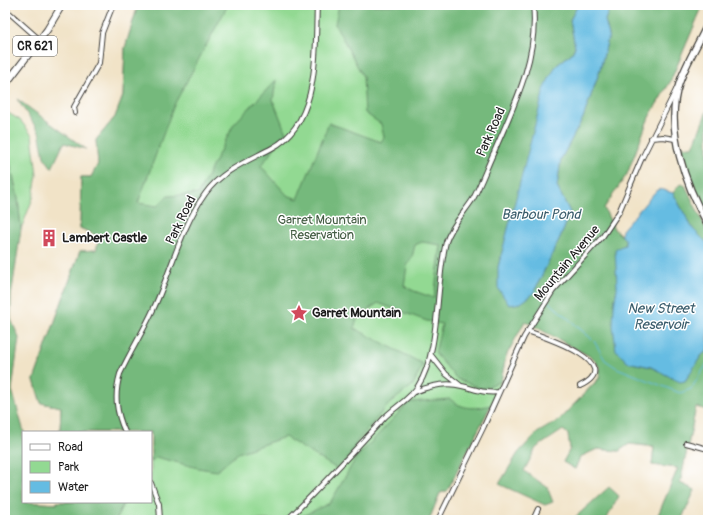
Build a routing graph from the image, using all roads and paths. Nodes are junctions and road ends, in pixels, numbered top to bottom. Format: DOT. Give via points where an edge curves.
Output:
graph roads {
  1 [pos="62,5"];
  2 [pos="113,5"];
  3 [pos="317,5"];
  4 [pos="533,5"];
  5 [pos="5,9"];
  6 [pos="708,23"];
  7 [pos="40,40"];
  8 [pos="5,71"];
  9 [pos="11,77"];
  10 [pos="679,84"];
  11 [pos="5,85"];
  12 [pos="75,113"];
  13 [pos="651,138"];
  14 [pos="675,140"];
  15 [pos="708,225"];
  16 [pos="527,331"];
  17 [pos="431,355"];
  18 [pos="460,385"];
  19 [pos="580,386"];
  20 [pos="499,392"];
  21 [pos="411,394"];
  22 [pos="125,431"];
  23 [pos="686,443"];
  24 [pos="708,449"];
  25 [pos="152,486"];
  26 [pos="538,509"];
  27 [pos="160,520"];
  28 [pos="287,520"];
  29 [pos="438,520"];
  30 [pos="533,520"];
  1 -- 7 [label="main road, CR 621"];
  2 -- 12 [label="street" via="102,33 99,63 74,106"];
  3 -- 22 [label="street, Park Road" via="313,79 306,104 292,131 274,147 230,170 206,192 192,214 153,309 116,385 116,407"];
  4 -- 17 [label="street, Park Road" via="534,32 518,97 473,198 447,240 442,259"];
  5 -- 7 [label="street"];
  6 -- 10 [label="street"];
  7 -- 9 [label="main road, CR 621"];
  8 -- 9 [label="street"];
  9 -- 11 [label="main road, CR 621"];
  10 -- 13 [label="street, Mountain Avenue"];
  10 -- 14 [label="street" via="674,114"];
  13 -- 14 [label="street"];
  13 -- 16 [label="street, Mountain Avenue" via="625,201 609,229 553,291"];
  14 -- 15 [label="street"];
  16 -- 19 [label="street" via="557,342 589,361 595,369 595,374 592,380"];
  16 -- 20 [label="street, Mountain Avenue"];
  17 -- 18 [label="street, Park Road" via="446,374"];
  17 -- 21 [label="street, Park Road" via="422,380"];
  18 -- 20 [label="street, Park Road" via="485,393"];
  18 -- 21 [label="street, Park Road" via="434,386"];
  20 -- 29 [label="street, Mountain Avenue"];
  21 -- 28 [label="street, Park Road"];
  23 -- 24 [label="street"];
  25 -- 27 [label="street" via="159,504"];
  26 -- 30 [label="street"];
}
